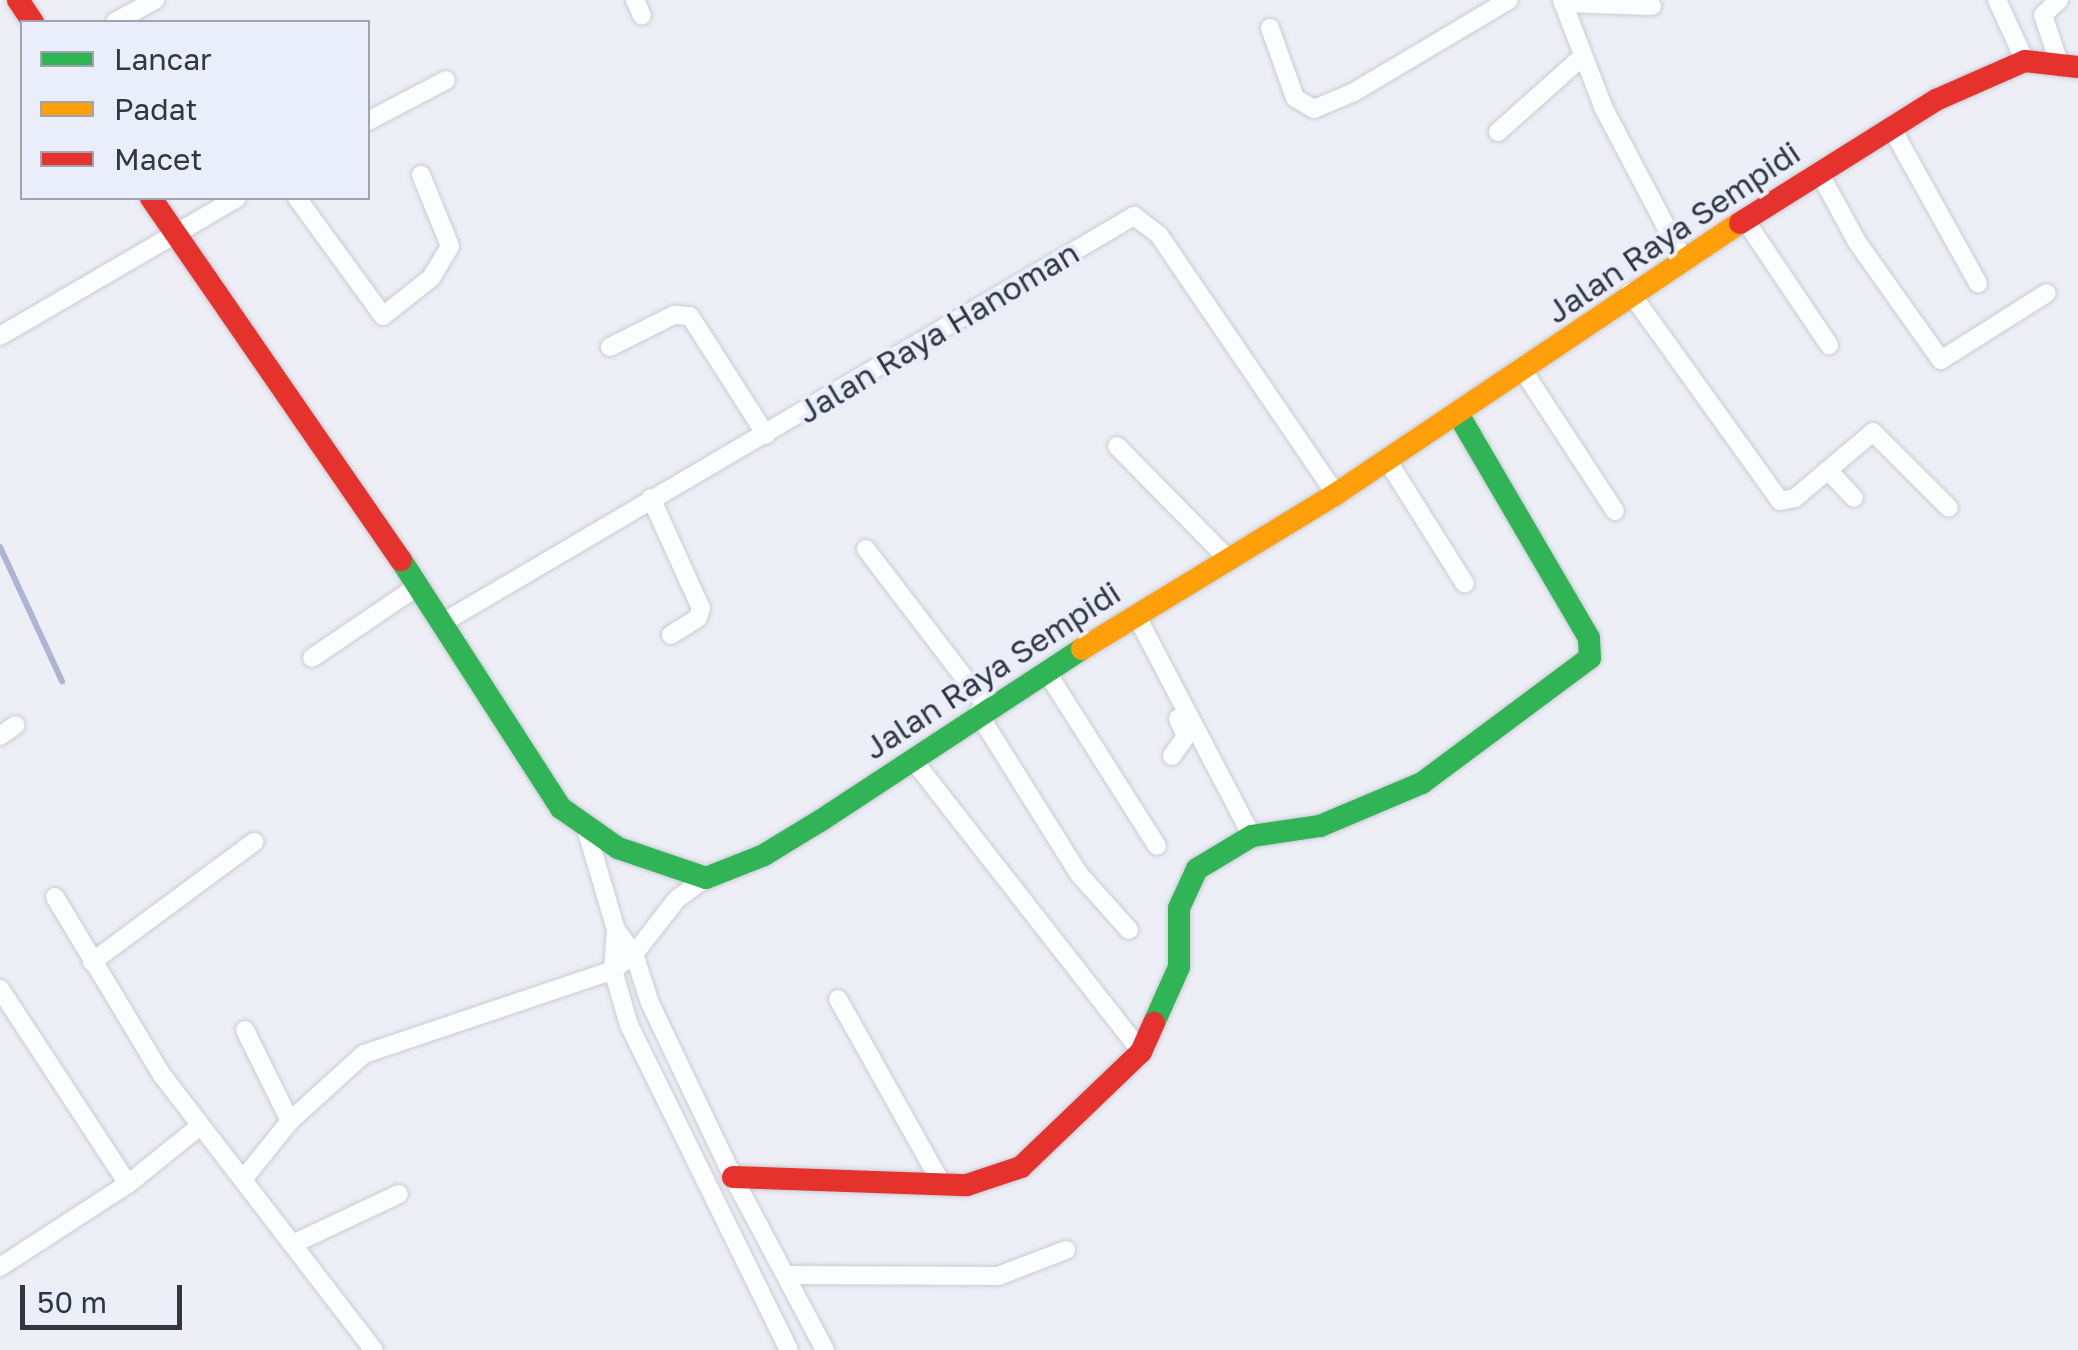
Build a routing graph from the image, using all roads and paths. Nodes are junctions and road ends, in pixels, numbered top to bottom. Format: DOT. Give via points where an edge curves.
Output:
graph roads {
  1 [pos="156,0"];
  2 [pos="1509,0"];
  3 [pos="1997,0"];
  4 [pos="2059,0"];
  5 [pos="1563,2"];
  6 [pos="1652,6"];
  7 [pos="119,20"];
  8 [pos="1270,28"];
  9 [pos="1582,57"];
  10 [pos="2025,61"];
  11 [pos="2068,64"];
  12 [pos="446,80"];
  13 [pos="370,119"];
  14 [pos="1891,127"];
  15 [pos="1498,132"];
  16 [pos="1820,174"];
  17 [pos="421,175"];
  18 [pos="152,200"];
  19 [pos="234,200"];
  20 [pos="299,200"];
  21 [pos="1745,220"];
  22 [pos="175,234"];
  23 [pos="1683,259"];
  24 [pos="1978,284"];
  25 [pos="1630,292"];
  26 [pos="2048,293"];
  27 [pos="0,336"];
  28 [pos="1829,346"];
  29 [pos="610,347"];
  30 [pos="1524,372"];
  31 [pos="1458,414"];
  32 [pos="766,435"];
  33 [pos="1117,446"];
  34 [pos="1387,460"];
  35 [pos="1828,470"];
  36 [pos="1336,494"];
  37 [pos="651,498"];
  38 [pos="1854,498"];
  39 [pos="1949,508"];
  40 [pos="1615,511"];
  41 [pos="866,549"];
  42 [pos="1228,558"];
  43 [pos="1465,584"];
  44 [pos="418,586"];
  45 [pos="1131,618"];
  46 [pos="444,622"];
  47 [pos="672,635"];
  48 [pos="312,658"];
  49 [pos="1046,670"];
  50 [pos="983,710"];
  51 [pos="1172,756"];
  52 [pos="914,760"];
  53 [pos="587,832"];
  54 [pos="1252,836"];
  55 [pos="254,842"];
  56 [pos="1157,846"];
  57 [pos="706,878"];
  58 [pos="55,897"];
  59 [pos="616,930"];
  60 [pos="1128,930"];
  61 [pos="634,954"];
  62 [pos="92,962"];
  63 [pos="613,970"];
  64 [pos="0,989"];
  65 [pos="838,1000"];
  66 [pos="245,1030"];
  67 [pos="1140,1052"];
  68 [pos="698,1100"];
  69 [pos="668,1114"];
  70 [pos="290,1121"];
  71 [pos="200,1126"];
  72 [pos="245,1176"];
  73 [pos="733,1178"];
  74 [pos="940,1182"];
  75 [pos="128,1184"];
  76 [pos="400,1194"];
  77 [pos="758,1220"];
  78 [pos="729,1235"];
  79 [pos="293,1244"];
  80 [pos="1066,1250"];
  81 [pos="0,1267"];
  82 [pos="788,1274"];
  83 [pos="374,1350"];
  84 [pos="788,1350"];
  85 [pos="825,1350"];
  1 -- 7 [label="street"];
  2 -- 8 [label="street" via="1354,92 1314,108 1295,98"];
  3 -- 10 [label="street"];
  4 -- 11 [label="street" via="2043,15"];
  5 -- 6 [label="street"];
  5 -- 9 [label="street"];
  9 -- 15 [label="street"];
  9 -- 23 [label="street"];
  10 -- 11 [label="main road, Jalan Raya Sempidi"];
  10 -- 14 [label="main road, Jalan Raya Sempidi" via="1971,80"];
  12 -- 13 [label="street"];
  14 -- 16 [label="main road, Jalan Raya Sempidi"];
  14 -- 24 [label="street"];
  16 -- 21 [label="main road, Jalan Raya Sempidi"];
  16 -- 26 [label="street" via="1857,242 1941,360"];
  17 -- 20 [label="street" via="450,246 431,278 383,316"];
  18 -- 22 [label="main road"];
  19 -- 22 [label="street"];
  21 -- 23 [label="main road, Jalan Raya Sempidi"];
  21 -- 28 [label="street"];
  22 -- 27 [label="street"];
  22 -- 44 [label="main road"];
  23 -- 25 [label="main road, Jalan Raya Sempidi"];
  25 -- 30 [label="main road, Jalan Raya Sempidi"];
  25 -- 35 [label="street" via="1773,495 1788,503"];
  29 -- 32 [label="street" via="674,314 690,316"];
  30 -- 31 [label="main road, Jalan Raya Sempidi"];
  30 -- 40 [label="street"];
  31 -- 34 [label="main road, Jalan Raya Sempidi"];
  31 -- 54 [label="main road" via="1593,653 1422,783 1320,826"];
  32 -- 36 [label="street, Jalan Raya Hanoman" via="1122,221 1141,217"];
  32 -- 37 [label="street, Jalan Raya Hanoman"];
  33 -- 42 [label="street"];
  34 -- 36 [label="main road, Jalan Raya Sempidi"];
  34 -- 43 [label="street"];
  35 -- 38 [label="street"];
  35 -- 39 [label="street" via="1872,432"];
  36 -- 42 [label="main road, Jalan Raya Sempidi"];
  37 -- 46 [label="street, Jalan Raya Hanoman"];
  37 -- 47 [label="street" via="701,608 698,618"];
  41 -- 50 [label="street"];
  42 -- 45 [label="main road, Jalan Raya Sempidi"];
  44 -- 46 [label="main road"];
  44 -- 48 [label="street"];
  45 -- 49 [label="main road, Jalan Raya Sempidi"];
  45 -- 51 [label="street" via="1186,733"];
  45 -- 54 [label="street"];
  46 -- 53 [label="main road" via="561,808"];
  49 -- 50 [label="main road, Jalan Raya Sempidi"];
  49 -- 56 [label="street"];
  50 -- 52 [label="main road, Jalan Raya Sempidi"];
  50 -- 60 [label="street" via="1079,874"];
  52 -- 57 [label="main road, Jalan Raya Sempidi" via="764,854"];
  52 -- 67 [label="street"];
  53 -- 57 [label="main road"];
  53 -- 59 [label="street"];
  54 -- 67 [label="main road" via="1212,858 1187,884 1179,967"];
  55 -- 62 [label="street"];
  57 -- 61 [label="street" via="677,899"];
  58 -- 62 [label="street"];
  59 -- 61 [label="street"];
  59 -- 63 [label="street"];
  61 -- 63 [label="street"];
  61 -- 68 [label="street" via="650,1003"];
  62 -- 71 [label="street"];
  63 -- 69 [label="street"];
  63 -- 70 [label="street" via="364,1054"];
  64 -- 75 [label="street"];
  65 -- 74 [label="street"];
  66 -- 70 [label="street"];
  67 -- 74 [label="main road" via="1021,1166 993,1180"];
  68 -- 69 [label="street"];
  68 -- 73 [label="street"];
  69 -- 78 [label="street"];
  70 -- 72 [label="street"];
  71 -- 72 [label="street"];
  71 -- 75 [label="street"];
  72 -- 79 [label="street"];
  73 -- 74 [label="main road"];
  73 -- 77 [label="street"];
  75 -- 81 [label="street"];
  76 -- 79 [label="street"];
  77 -- 78 [label="street"];
  77 -- 82 [label="street"];
  78 -- 84 [label="street"];
  79 -- 83 [label="street"];
  80 -- 82 [label="street" via="998,1276"];
  82 -- 85 [label="street"];
}
